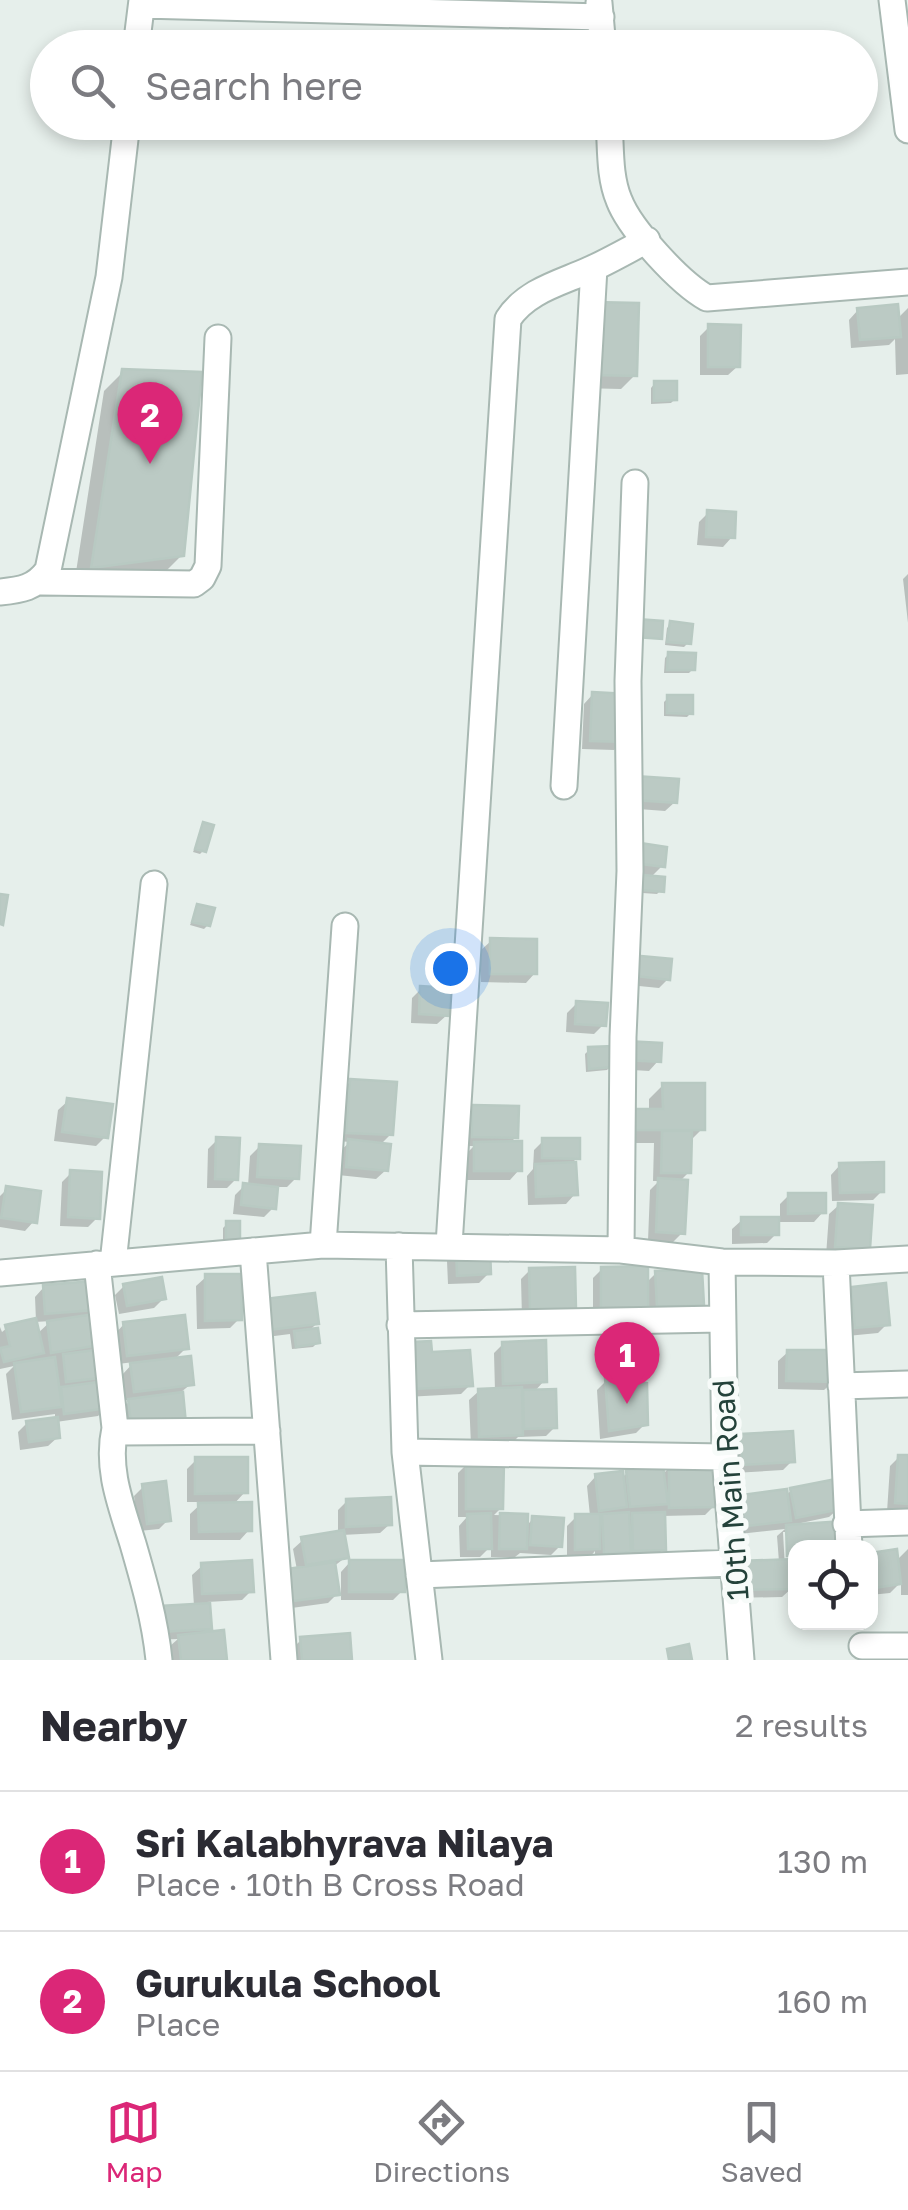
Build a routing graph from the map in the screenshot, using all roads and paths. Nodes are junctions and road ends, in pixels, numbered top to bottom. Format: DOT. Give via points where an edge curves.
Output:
graph roads {
  1 [pos="892,0"];
  2 [pos="142,2"];
  3 [pos="600,9"];
  4 [pos="138,30"];
  5 [pos="908,130"];
  6 [pos="125,140"];
  7 [pos="610,140"];
  8 [pos="646,240"];
  9 [pos="594,268"];
  10 [pos="908,282"];
  11 [pos="218,338"];
  12 [pos="635,483"];
  13 [pos="40,582"];
  14 [pos="0,592"];
  15 [pos="564,786"];
  16 [pos="154,884"];
  17 [pos="345,926"];
  18 [pos="323,1245"];
  19 [pos="449,1245"];
  20 [pos="399,1246"];
  21 [pos="622,1250"];
  22 [pos="254,1251"];
  23 [pos="908,1259"];
  24 [pos="722,1262"];
  25 [pos="836,1263"];
  26 [pos="105,1264"];
  27 [pos="0,1272"];
  28 [pos="720,1319"];
  29 [pos="400,1325"];
  30 [pos="908,1384"];
  31 [pos="841,1386"];
  32 [pos="115,1428"];
  33 [pos="267,1431"];
  34 [pos="405,1452"];
  35 [pos="725,1457"];
  36 [pos="908,1522"];
  37 [pos="848,1536"];
  38 [pos="733,1563"];
  39 [pos="420,1575"];
  40 [pos="861,1643"];
  41 [pos="908,1646"];
  42 [pos="159,1660"];
  43 [pos="284,1660"];
  44 [pos="429,1660"];
  45 [pos="741,1660"];
  1 -- 5 [label="street"];
  2 -- 3 [label="street"];
  2 -- 4 [label="street"];
  6 -- 13 [label="street" via="108,277 48,570"];
  7 -- 8 [label="street" via="620,203"];
  8 -- 9 [label="street"];
  8 -- 10 [label="street" via="707,298"];
  9 -- 15 [label="street"];
  9 -- 19 [label="street" via="533,294 508,320"];
  11 -- 13 [label="street" via="208,566 202,578 194,584"];
  12 -- 21 [label="street"];
  13 -- 14 [label="street"];
  16 -- 26 [label="street"];
  17 -- 18 [label="street"];
  18 -- 20 [label="street"];
  18 -- 22 [label="street"];
  19 -- 20 [label="street"];
  19 -- 21 [label="street"];
  20 -- 29 [label="street"];
  21 -- 24 [label="street"];
  22 -- 26 [label="street"];
  22 -- 33 [label="street"];
  23 -- 25 [label="street"];
  24 -- 25 [label="street"];
  24 -- 28 [label="street, 10th Main Road"];
  25 -- 31 [label="street"];
  26 -- 27 [label="street"];
  26 -- 32 [label="street"];
  28 -- 29 [label="street"];
  28 -- 35 [label="street, 10th Main Road"];
  29 -- 34 [label="street"];
  30 -- 31 [label="street"];
  31 -- 37 [label="street"];
  32 -- 33 [label="street"];
  32 -- 42 [label="street" via="112,1474"];
  33 -- 43 [label="street"];
  34 -- 35 [label="street"];
  34 -- 39 [label="street"];
  35 -- 38 [label="street, 10th Main Road"];
  36 -- 37 [label="street"];
  38 -- 39 [label="street"];
  38 -- 45 [label="street, 10th Main Road"];
  39 -- 44 [label="street"];
  40 -- 41 [label="street"];
}
